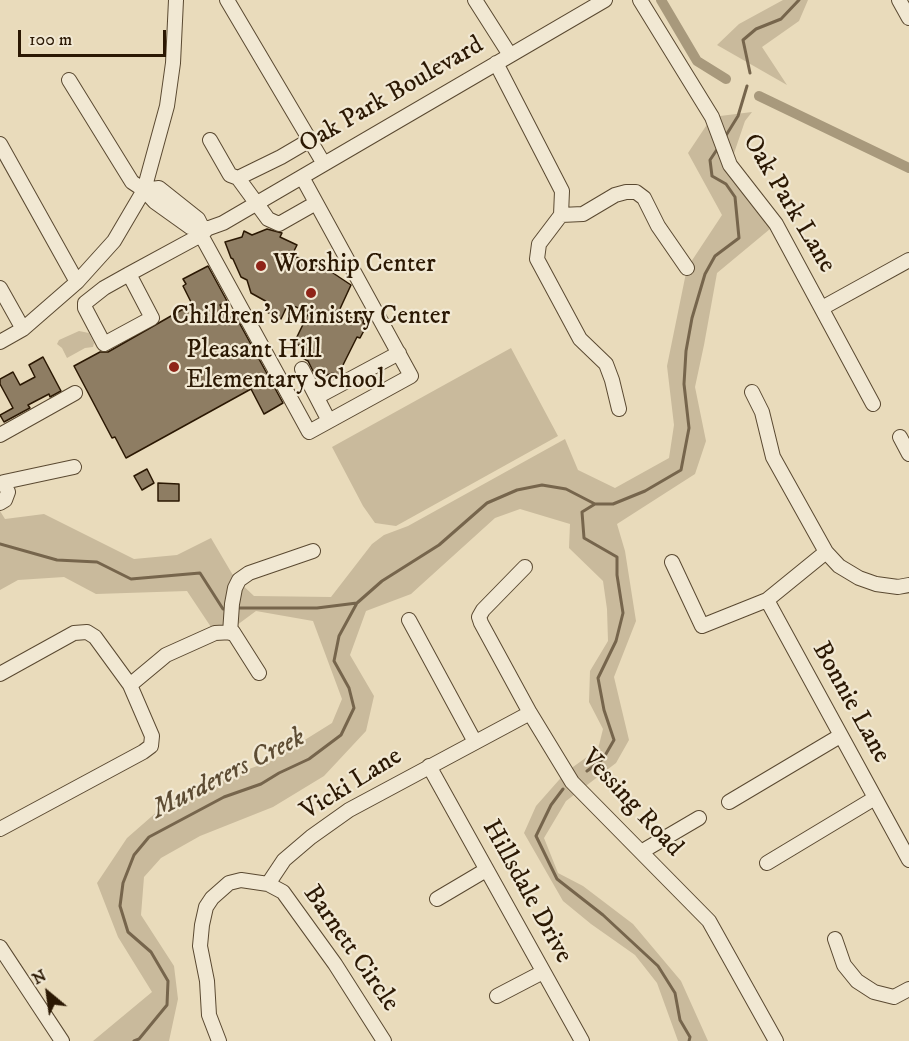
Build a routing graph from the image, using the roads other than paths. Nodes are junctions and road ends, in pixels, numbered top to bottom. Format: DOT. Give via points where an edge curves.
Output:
graph roads {
  1 [pos="176,0"];
  2 [pos="227,0"];
  3 [pos="475,0"];
  4 [pos="605,0"];
  5 [pos="640,0"];
  6 [pos="899,0"];
  7 [pos="909,18"];
  8 [pos="510,55"];
  9 [pos="496,63"];
  10 [pos="69,80"];
  11 [pos="210,140"];
  12 [pos="310,140"];
  13 [pos="0,144"];
  14 [pos="324,164"];
  15 [pos="302,177"];
  16 [pos="238,178"];
  17 [pos="144,190"];
  18 [pos="257,203"];
  19 [pos="316,203"];
  20 [pos="561,214"];
  21 [pos="204,230"];
  22 [pos="909,260"];
  23 [pos="687,268"];
  24 [pos="129,273"];
  25 [pos="77,282"];
  26 [pos="0,288"];
  27 [pos="822,308"];
  28 [pos="23,329"];
  29 [pos="0,342"];
  30 [pos="399,353"];
  31 [pos="302,369"];
  32 [pos="752,392"];
  33 [pos="75,393"];
  34 [pos="317,398"];
  35 [pos="873,404"];
  36 [pos="619,409"];
  37 [pos="329,421"];
  38 [pos="0,435"];
  39 [pos="900,437"];
  40 [pos="909,454"];
  41 [pos="74,467"];
  42 [pos="2,478"];
  43 [pos="0,503"];
  44 [pos="313,551"];
  45 [pos="826,552"];
  46 [pos="672,562"];
  47 [pos="525,567"];
  48 [pos="909,585"];
  49 [pos="767,600"];
  50 [pos="409,620"];
  51 [pos="230,633"];
  52 [pos="258,673"];
  53 [pos="0,674"];
  54 [pos="130,685"];
  55 [pos="530,713"];
  56 [pos="840,736"];
  57 [pos="475,742"];
  58 [pos="429,766"];
  59 [pos="875,798"];
  60 [pos="729,802"];
  61 [pos="699,818"];
  62 [pos="0,829"];
  63 [pos="641,852"];
  64 [pos="909,860"];
  65 [pos="767,862"];
  66 [pos="486,870"];
  67 [pos="268,884"];
  68 [pos="436,899"];
  69 [pos="835,939"];
  70 [pos="0,947"];
  71 [pos="543,972"];
  72 [pos="909,988"];
  73 [pos="497,996"];
  74 [pos="62,1041"];
  75 [pos="219,1041"];
  76 [pos="384,1041"];
  77 [pos="582,1041"];
  78 [pos="776,1041"];
  1 -- 17 [label="street" via="167,106"];
  2 -- 12 [label="street"];
  3 -- 8 [label="street"];
  4 -- 8 [label="street, Oak Park Boulevard"];
  5 -- 27 [label="street, Oak Park Lane" via="712,117 730,165 776,224"];
  6 -- 7 [label="street"];
  8 -- 9 [label="street, Oak Park Boulevard"];
  9 -- 14 [label="street, Oak Park Boulevard"];
  9 -- 20 [label="street" via="562,191"];
  10 -- 17 [label="street" via="132,182"];
  11 -- 16 [label="street" via="230,174"];
  12 -- 14 [label="street"];
  12 -- 16 [label="street"];
  13 -- 25 [label="street"];
  14 -- 15 [label="street, Oak Park Boulevard"];
  15 -- 18 [label="street, Oak Park Boulevard"];
  15 -- 19 [label="street"];
  16 -- 18 [label="street"];
  17 -- 21 [label="street" via="159,188 198,219"];
  17 -- 25 [label="street" via="114,241"];
  18 -- 19 [label="street" via="268,219 279,224"];
  18 -- 21 [label="street, Oak Park Boulevard"];
  19 -- 30 [label="street"];
  20 -- 23 [label="street" via="583,214 615,195 636,192 645,198 658,226"];
  20 -- 36 [label="street" via="539,244 537,259 580,339 606,364"];
  21 -- 24 [label="street, Oak Park Boulevard"];
  21 -- 37 [label="street" via="309,432"];
  22 -- 27 [label="street"];
  24 -- 24 [label="street, Oak Park Boulevard" via="85,303 104,344 152,318"];
  25 -- 28 [label="street"];
  26 -- 28 [label="street"];
  27 -- 35 [label="street, Oak Park Lane"];
  28 -- 29 [label="street"];
  30 -- 34 [label="street"];
  30 -- 37 [label="street" via="411,376"];
  31 -- 34 [label="street"];
  32 -- 45 [label="street" via="762,412 773,457"];
  33 -- 38 [label="street"];
  34 -- 37 [label="street"];
  39 -- 40 [label="street"];
  41 -- 42 [label="street"];
  42 -- 43 [label="street" via="8,492"];
  44 -- 51 [label="street" via="238,580"];
  45 -- 48 [label="street" via="859,578 876,584"];
  45 -- 49 [label="street"];
  46 -- 49 [label="street" via="702,626"];
  47 -- 55 [label="street, Vessing Road" via="479,617"];
  49 -- 56 [label="street, Bonnie Lane"];
  50 -- 57 [label="street"];
  51 -- 52 [label="street" via="233,632"];
  51 -- 54 [label="street" via="206,636 166,655"];
  53 -- 54 [label="street" via="75,633 87,632 95,637"];
  54 -- 62 [label="street" via="152,736 151,746"];
  55 -- 57 [label="street, Vicki Lane"];
  55 -- 63 [label="street, Vessing Road" via="572,782"];
  56 -- 59 [label="street, Bonnie Lane"];
  56 -- 60 [label="street"];
  57 -- 58 [label="street, Vicki Lane"];
  58 -- 66 [label="street, Hillsdale Drive"];
  58 -- 67 [label="street, Vicki Lane" via="349,810 311,837 284,861"];
  59 -- 64 [label="street, Bonnie Lane"];
  59 -- 65 [label="street"];
  61 -- 63 [label="street"];
  63 -- 78 [label="street, Vessing Road" via="709,921"];
  66 -- 68 [label="street"];
  66 -- 71 [label="street, Hillsdale Drive"];
  67 -- 75 [label="street, Barnett Circle" via="241,880 229,883 206,907 200,946 209,1015"];
  67 -- 76 [label="street, Barnett Circle" via="283,892"];
  69 -- 72 [label="street" via="844,965 857,981 874,992 894,997"];
  70 -- 74 [label="street"];
  71 -- 73 [label="street"];
  71 -- 77 [label="street, Hillsdale Drive"];
}
